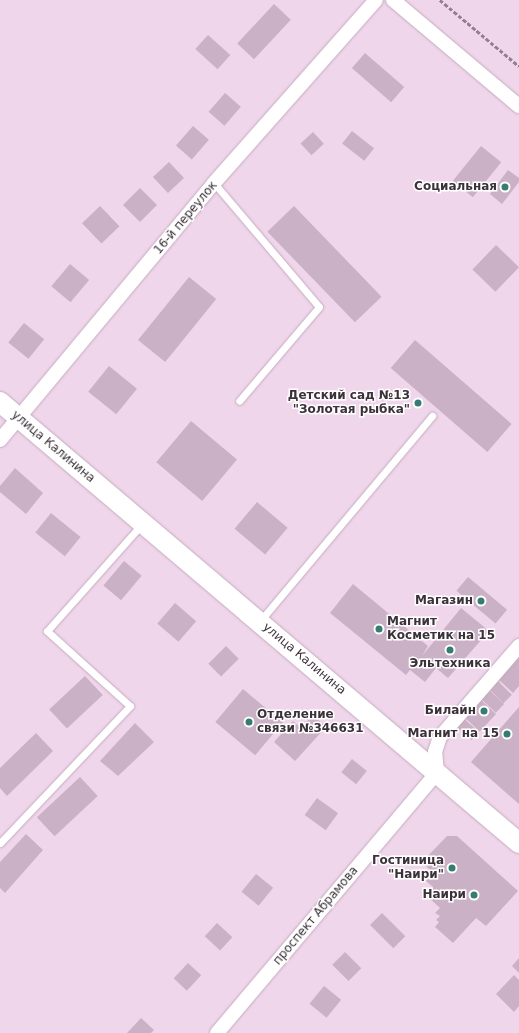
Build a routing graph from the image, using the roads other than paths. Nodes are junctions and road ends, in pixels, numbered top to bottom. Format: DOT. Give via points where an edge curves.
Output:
graph roads {
  1 [pos="376,0"];
  2 [pos="393,0"];
  3 [pos="519,106"];
  4 [pos="214,184"];
  5 [pos="239,401"];
  6 [pos="0,402"];
  7 [pos="432,416"];
  8 [pos="18,417"];
  9 [pos="0,440"];
  10 [pos="143,524"];
  11 [pos="260,621"];
  12 [pos="519,646"];
  13 [pos="438,773"];
  14 [pos="0,842"];
  15 [pos="519,843"];
  16 [pos="217,1033"];
  1 -- 4 [label="street, 16-й переулок"];
  2 -- 3 [label="street"];
  4 -- 5 [label="lane" via="319,307"];
  4 -- 8 [label="street, 16-й переулок"];
  6 -- 8 [label="main road, улица Калинина"];
  7 -- 11 [label="lane"];
  8 -- 9 [label="street, 16-й переулок"];
  8 -- 10 [label="main road, улица Калинина"];
  10 -- 11 [label="main road, улица Калинина"];
  10 -- 14 [label="lane" via="47,631 130,706"];
  11 -- 13 [label="main road, улица Калинина"];
  12 -- 13 [label="street" via="440,737 435,752"];
  13 -- 15 [label="main road, улица Калинина"];
  13 -- 16 [label="street, проспект Абрамова"];
}
